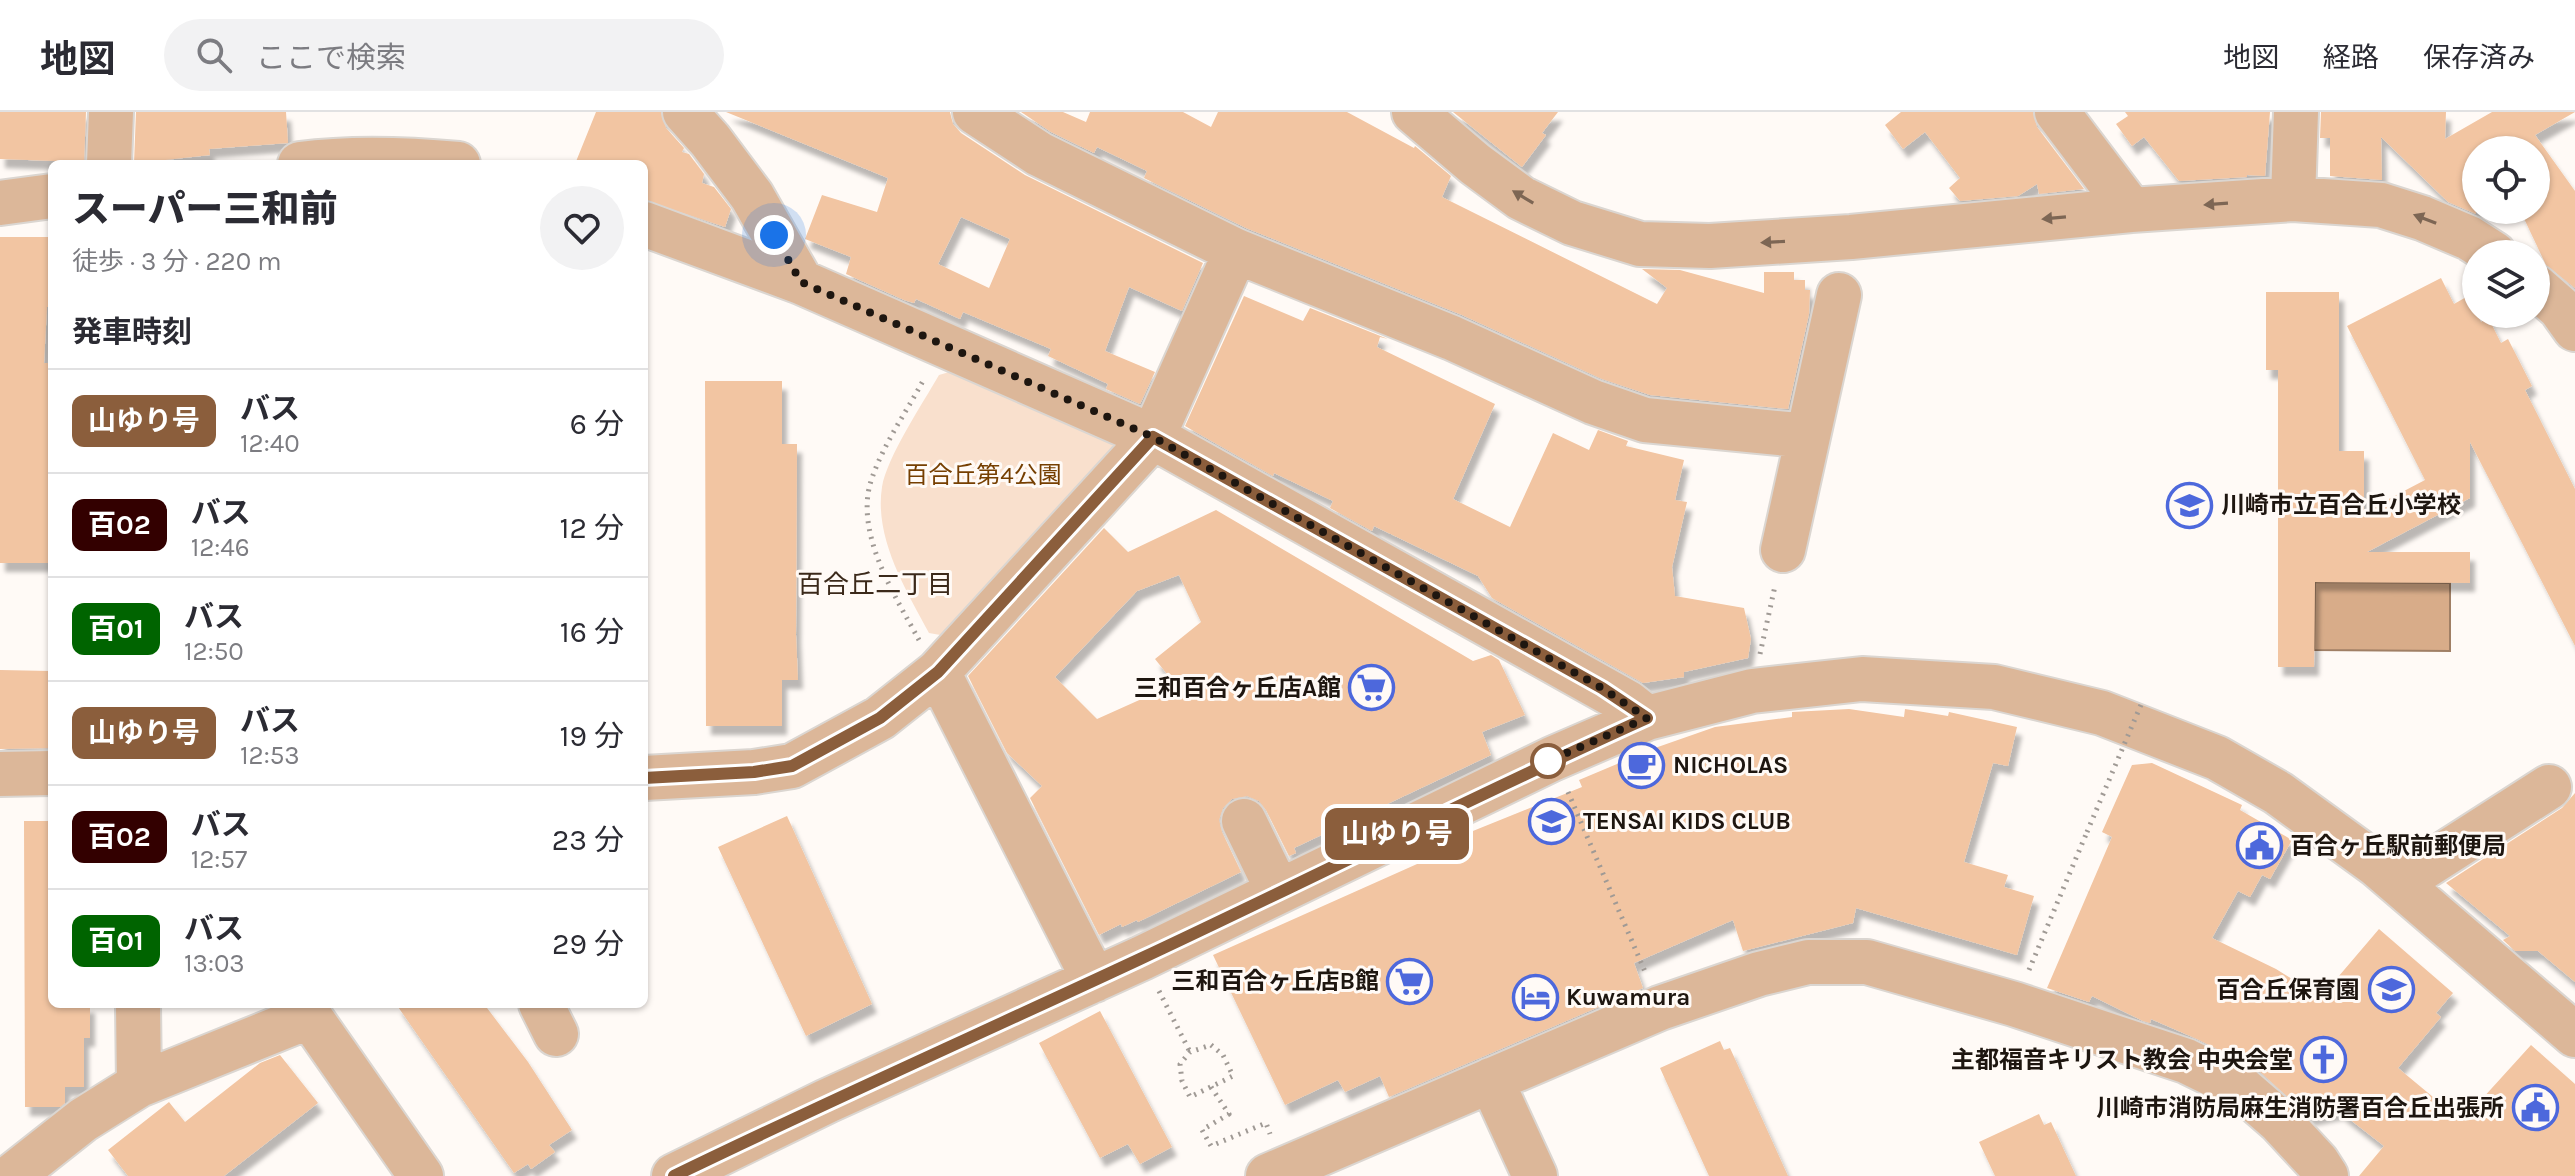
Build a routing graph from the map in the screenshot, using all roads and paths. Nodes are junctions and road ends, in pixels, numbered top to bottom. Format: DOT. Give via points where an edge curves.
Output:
graph roads {
  1 [pos="111,112"];
  2 [pos="685,112"];
  3 [pos="975,112"];
  4 [pos="1414,112"];
  5 [pos="2057,112"];
  6 [pos="2296,112"];
  7 [pos="109,160"];
  8 [pos="354,160"];
  9 [pos="422,160"];
  10 [pos="48,197"];
  11 [pos="2293,199"];
  12 [pos="0,203"];
  13 [pos="2131,210"];
  14 [pos="648,225"];
  15 [pos="2472,240"];
  16 [pos="1236,251"];
  17 [pos="801,282"];
  18 [pos="1839,295"];
  19 [pos="2550,299"];
  20 [pos="2575,329"];
  21 [pos="942,346"];
  22 [pos="1808,436"];
  23 [pos="1153,437"];
  24 [pos="1783,550"];
  25 [pos="1757,667"];
  26 [pos="938,672"];
  27 [pos="2143,700"];
  28 [pos="1647,718"];
  29 [pos="1552,759"];
  30 [pos="48,773"];
  31 [pos="0,774"];
  32 [pos="648,778"];
  33 [pos="2549,787"];
  34 [pos="1244,821"];
  35 [pos="2399,883"];
  36 [pos="1278,891"];
  37 [pos="1142,958"];
  38 [pos="2029,969"];
  39 [pos="1094,980"];
  40 [pos="138,1008"];
  41 [pos="1660,1008"];
  42 [pos="305,1010"];
  43 [pos="2575,1035"];
  44 [pos="1190,1052"];
  45 [pos="1491,1080"];
  46 [pos="139,1085"];
  47 [pos="1211,1087"];
  48 [pos="1266,1123"];
  49 [pos="12,1176"];
  50 [pos="421,1176"];
  51 [pos="674,1176"];
  52 [pos="1268,1176"];
  53 [pos="1535,1176"];
  54 [pos="2326,1176"];
  1 -- 7 [label="street"];
  2 -- 17 [label="street" via="752,196"];
  3 -- 16 [label="street" via="1039,154"];
  13 -- 4 [label="street, one-way" via="1851,237 1710,246 1640,244 1572,223 1521,198"];
  5 -- 13 [label="street"];
  6 -- 11 [label="street"];
  8 -- 9 [label="street"];
  10 -- 12 [label="street"];
  11 -- 13 [label="street, one-way"];
  15 -- 11 [label="street, one-way" via="2381,205"];
  14 -- 17 [label="street"];
  16 -- 22 [label="street" via="1645,420"];
  16 -- 23 [label="street"];
  17 -- 21 [label="street"];
  18 -- 22 [label="street"];
  19 -- 20 [label="street"];
  21 -- 23 [label="street"];
  21 -- 26 [label="path" via="875,471 867,517 894,594"];
  22 -- 24 [label="street"];
  23 -- 26 [label="street"];
  23 -- 28 [label="street"];
  24 -- 25 [label="path"];
  26 -- 32 [label="street" via="880,718 792,766"];
  26 -- 39 [label="street"];
  27 -- 38 [label="path, bridge"];
  28 -- 29 [label="street"];
  28 -- 35 [label="street" via="1752,691 1862,679 1994,687 2102,713 2217,758 2278,793"];
  29 -- 36 [label="street"];
  29 -- 41 [label="path"];
  30 -- 31 [label="street"];
  33 -- 35 [label="street"];
  34 -- 36 [label="street"];
  35 -- 43 [label="street"];
  36 -- 37 [label="street"];
  37 -- 39 [label="street"];
  37 -- 44 [label="path"];
  39 -- 51 [label="street"];
  40 -- 46 [label="street"];
  41 -- 45 [label="street"];
  41 -- 54 [label="street" via="1808,962 1867,962 2186,1061 2241,1088 2280,1122"];
  42 -- 46 [label="street"];
  42 -- 50 [label="street"];
  44 -- 47 [label="path" via="1180,1064 1190,1097"];
  44 -- 47 [label="path" via="1211,1045 1223,1055 1233,1076"];
  45 -- 52 [label="street"];
  45 -- 53 [label="street"];
  46 -- 49 [label="street" via="83,1120"];
  47 -- 48 [label="path" via="1229,1114 1202,1130 1211,1146"];
}
